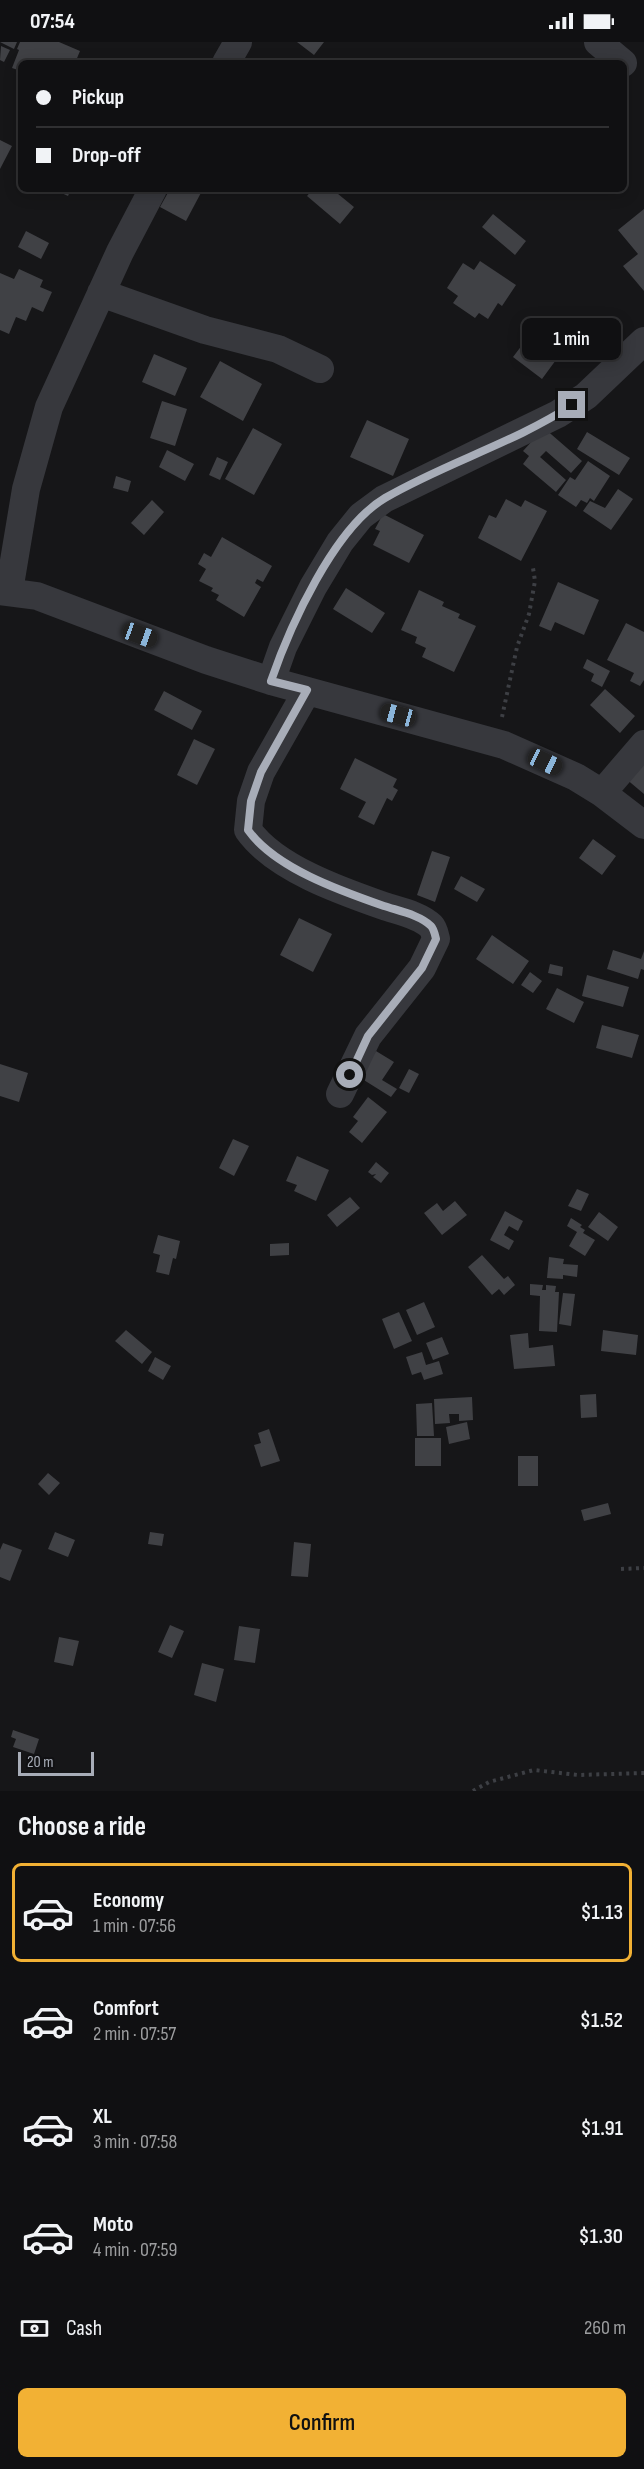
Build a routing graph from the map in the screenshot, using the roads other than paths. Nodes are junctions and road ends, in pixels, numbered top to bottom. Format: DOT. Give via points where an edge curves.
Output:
graph roads {
  1 [pos="238,42"];
  2 [pos="598,42"];
  3 [pos="227,60"];
  4 [pos="620,60"];
  5 [pos="627,65"];
  6 [pos="644,78"];
  7 [pos="152,192"];
  8 [pos="101,293"];
  9 [pos="644,341"];
  10 [pos="320,369"];
  11 [pos="5,591"];
  12 [pos="271,681"];
  13 [pos="307,690"];
  14 [pos="644,744"];
  15 [pos="602,793"];
  16 [pos="644,825"];
  17 [pos="340,1094"];
  1 -- 3 [label="street"];
  2 -- 4 [label="street"];
  5 -- 6 [label="street"];
  7 -- 8 [label="street"];
  8 -- 10 [label="street" via="205,330 278,349"];
  8 -- 11 [label="street" via="50,407 26,489"];
  9 -- 12 [label="street" via="586,396 558,414 384,499 361,516 313,586"];
  11 -- 12 [label="street" via="37,596"];
  12 -- 13 [label="street"];
  13 -- 15 [label="street" via="504,745"];
  13 -- 17 [label="street" via="261,772 251,801 248,830 258,844 298,870 419,918 432,927 436,939 422,968 368,1036"];
  14 -- 15 [label="street"];
  15 -- 16 [label="street"];
}
